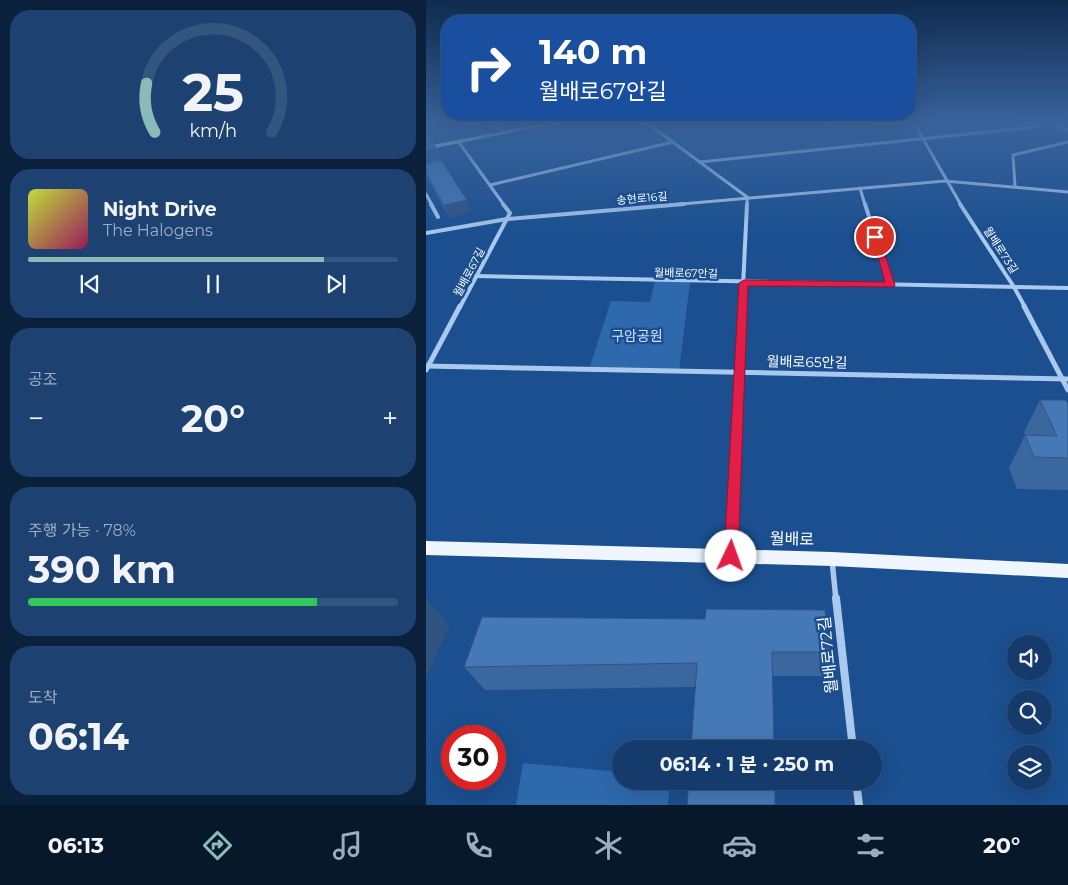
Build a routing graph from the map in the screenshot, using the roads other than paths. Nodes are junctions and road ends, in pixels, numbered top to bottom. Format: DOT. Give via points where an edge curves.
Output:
graph roads {
  1 [pos="472,161"];
  2 [pos="594,161"];
  3 [pos="713,161"];
  4 [pos="935,161"];
  5 [pos="1013,161"];
  6 [pos="700,162"];
  7 [pos="945,181"];
  8 [pos="490,185"];
  9 [pos="1015,186"];
  10 [pos="860,188"];
  11 [pos="1068,192"];
  12 [pos="426,194"];
  13 [pos="747,197"];
  14 [pos="438,217"];
  15 [pos="507,219"];
  16 [pos="426,233"];
  17 [pos="476,276"];
  18 [pos="744,283"];
  19 [pos="891,285"];
  20 [pos="1014,287"];
  21 [pos="1068,288"];
  22 [pos="427,367"];
  23 [pos="740,372"];
  24 [pos="1065,379"];
  25 [pos="1068,390"];
  26 [pos="426,548"];
  27 [pos="731,556"];
  28 [pos="832,559"];
  29 [pos="1068,571"];
  30 [pos="852,740"];
  31 [pos="857,790"];
  32 [pos="859,805"];
  1 -- 8 [label="street"];
  2 -- 8 [label="street"];
  3 -- 6 [label="street"];
  4 -- 7 [label="street, 월배로73길"];
  5 -- 9 [label="street"];
  6 -- 13 [label="street"];
  7 -- 9 [label="street, 송현로16길"];
  7 -- 10 [label="street, 송현로16길"];
  7 -- 20 [label="street, 월배로73길"];
  8 -- 15 [label="street" via="510,213"];
  9 -- 11 [label="street, 송현로16길"];
  10 -- 13 [label="street, 송현로16길"];
  10 -- 19 [label="street"];
  12 -- 14 [label="street"];
  13 -- 15 [label="street, 송현로16길"];
  13 -- 18 [label="street"];
  15 -- 16 [label="street, 송현로16길"];
  15 -- 17 [label="street, 월배로67길"];
  17 -- 18 [label="street, 월배로67안길"];
  17 -- 22 [label="street, 월배로67길"];
  18 -- 19 [label="street, 월배로67안길"];
  18 -- 23 [label="street"];
  19 -- 20 [label="street, 월배로67안길"];
  20 -- 21 [label="street, 월배로67안길"];
  20 -- 24 [label="street, 월배로73길"];
  22 -- 23 [label="street, 월배로65안길"];
  23 -- 24 [label="street, 월배로65안길"];
  23 -- 27 [label="street"];
  24 -- 25 [label="street, 월배로73길"];
  26 -- 27 [label="main road, 월배로"];
  27 -- 28 [label="main road, 월배로"];
  28 -- 29 [label="main road, 월배로"];
  28 -- 30 [label="street, 월배로72길"];
  31 -- 32 [label="street"];
}
